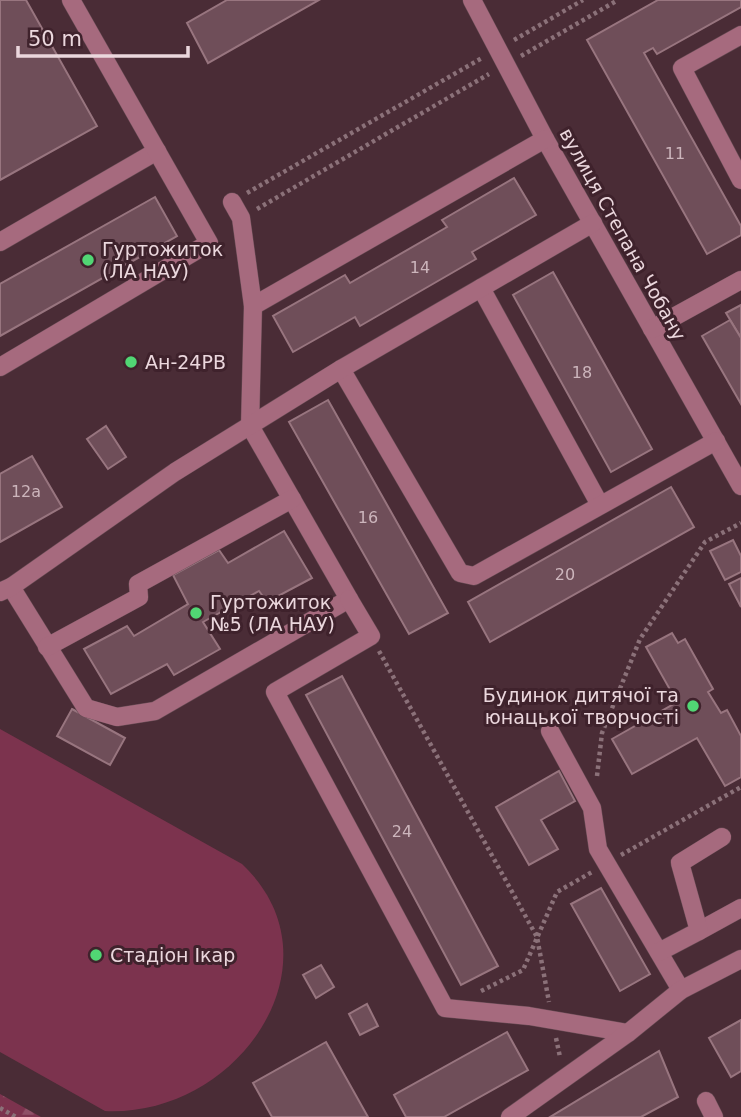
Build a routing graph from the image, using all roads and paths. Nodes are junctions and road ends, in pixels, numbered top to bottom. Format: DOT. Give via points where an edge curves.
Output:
graph roads {
  1 [pos="71,0"];
  2 [pos="472,0"];
  3 [pos="583,0"];
  4 [pos="618,0"];
  5 [pos="741,35"];
  6 [pos="501,57"];
  7 [pos="545,139"];
  8 [pos="157,151"];
  9 [pos="741,180"];
  10 [pos="232,202"];
  11 [pos="241,218"];
  12 [pos="593,223"];
  13 [pos="0,242"];
  14 [pos="741,280"];
  15 [pos="481,288"];
  16 [pos="253,306"];
  17 [pos="652,329"];
  18 [pos="0,367"];
  19 [pos="341,369"];
  20 [pos="250,426"];
  21 [pos="716,440"];
  22 [pos="741,486"];
  23 [pos="292,499"];
  24 [pos="600,505"];
  25 [pos="741,523"];
  26 [pos="5,590"];
  27 [pos="349,599"];
  28 [pos="371,636"];
  29 [pos="47,647"];
  30 [pos="550,731"];
  31 [pos="741,787"];
  32 [pos="592,808"];
  33 [pos="722,837"];
  34 [pos="606,863"];
  35 [pos="741,908"];
  36 [pos="699,931"];
  37 [pos="537,937"];
  38 [pos="659,952"];
  39 [pos="741,959"];
  40 [pos="681,990"];
  41 [pos="478,992"];
  42 [pos="628,1033"];
  43 [pos="0,1108"];
  44 [pos="16,1117"];
  45 [pos="510,1117"];
  1 -- 8 [label="street"];
  2 -- 6 [label="street, вулиця Степана Чобану"];
  3 -- 6 [label="path"];
  4 -- 6 [label="path"];
  5 -- 9 [label="street" via="682,68"];
  6 -- 7 [label="street, вулиця Степана Чобану"];
  6 -- 10 [label="path"];
  6 -- 11 [label="path"];
  7 -- 12 [label="street, вулиця Степана Чобану"];
  7 -- 16 [label="street"];
  8 -- 13 [label="street"];
  8 -- 18 [label="street" via="209,243"];
  10 -- 11 [label="street"];
  11 -- 16 [label="street"];
  12 -- 15 [label="street"];
  12 -- 17 [label="street, вулиця Степана Чобану"];
  14 -- 17 [label="street"];
  15 -- 19 [label="street"];
  15 -- 24 [label="street"];
  16 -- 20 [label="street"];
  17 -- 21 [label="street, вулиця Степана Чобану"];
  19 -- 20 [label="street"];
  19 -- 24 [label="street" via="460,573 474,576"];
  20 -- 23 [label="street"];
  20 -- 26 [label="street"];
  21 -- 22 [label="street, вулиця Степана Чобану"];
  21 -- 24 [label="street"];
  23 -- 27 [label="street"];
  23 -- 29 [label="street" via="138,584 139,597"];
  25 -- 32 [label="path" via="705,542 640,639 602,733"];
  26 -- 29 [label="street"];
  27 -- 28 [label="street"];
  27 -- 29 [label="street" via="155,711 117,717 86,708"];
  28 -- 37 [label="path"];
  28 -- 42 [label="street" via="275,692 445,1008"];
  30 -- 32 [label="street"];
  31 -- 34 [label="path"];
  32 -- 34 [label="street" via="598,849"];
  33 -- 36 [label="street" via="680,863"];
  34 -- 37 [label="path" via="557,892"];
  34 -- 38 [label="street"];
  35 -- 36 [label="street"];
  36 -- 38 [label="street"];
  37 -- 41 [label="path" via="523,970"];
  38 -- 40 [label="street"];
  39 -- 40 [label="street"];
  40 -- 42 [label="street"];
  42 -- 45 [label="street"];
  43 -- 44 [label="path"];
}
